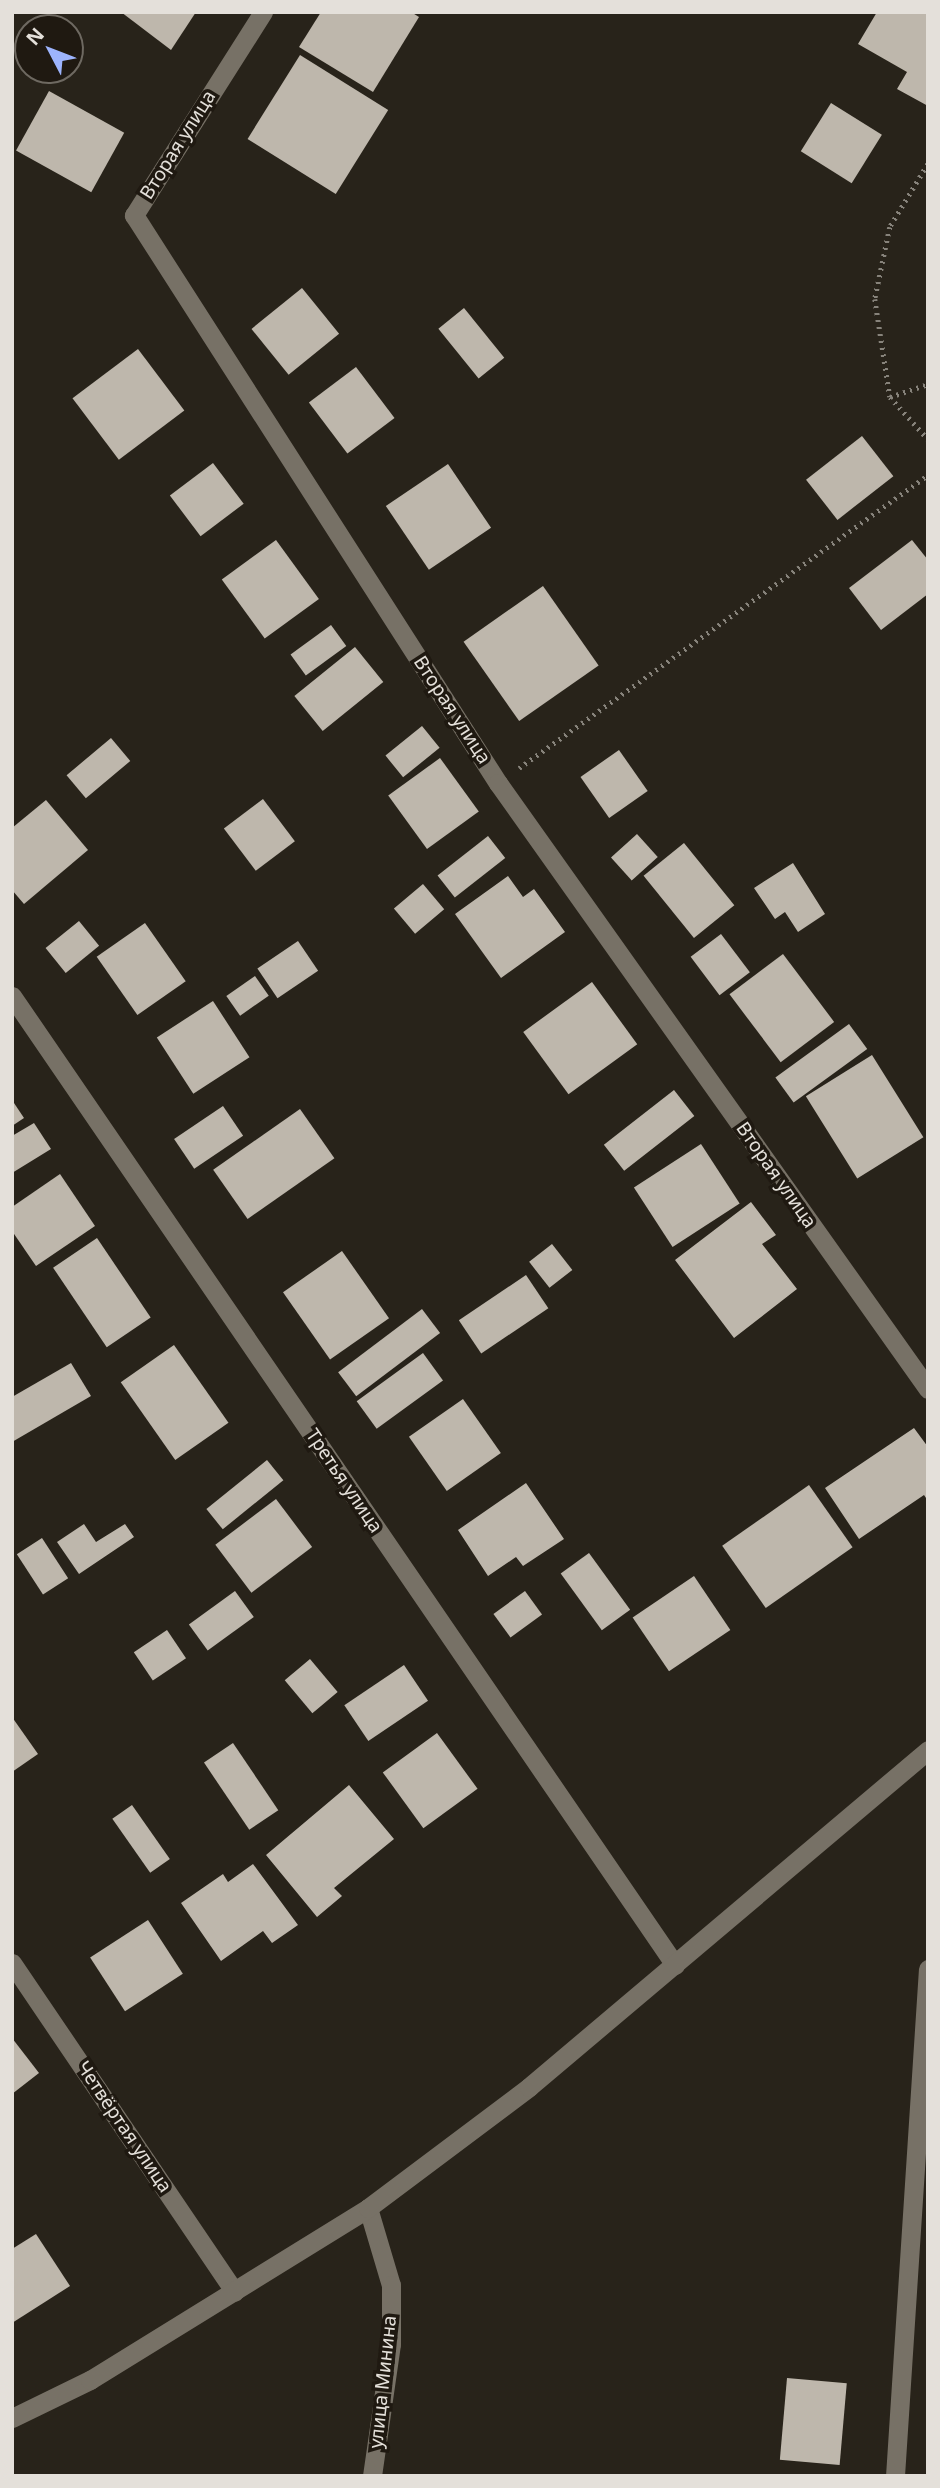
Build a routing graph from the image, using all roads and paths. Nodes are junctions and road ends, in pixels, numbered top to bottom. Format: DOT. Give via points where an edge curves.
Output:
graph roads {
  1 [pos="263,12"];
  2 [pos="928,164"];
  3 [pos="928,384"];
  4 [pos="890,397"];
  5 [pos="928,439"];
  6 [pos="928,475"];
  7 [pos="498,783"];
  8 [pos="12,996"];
  9 [pos="928,1389"];
  10 [pos="928,1750"];
  11 [pos="12,1963"];
  12 [pos="675,1965"];
  13 [pos="928,1969"];
  14 [pos="368,2208"];
  15 [pos="235,2292"];
  16 [pos="12,2418"];
  17 [pos="372,2476"];
  18 [pos="895,2476"];
  1 -- 7 [label="street, Вторая улица" via="134,215"];
  2 -- 4 [label="path" via="890,227 875,299"];
  3 -- 4 [label="path"];
  4 -- 5 [label="path"];
  6 -- 7 [label="path"];
  7 -- 9 [label="street, Вторая улица"];
  8 -- 12 [label="street, Третья улица"];
  10 -- 12 [label="street"];
  11 -- 15 [label="street, Четвёртая улица"];
  12 -- 14 [label="street"];
  13 -- 18 [label="street"];
  14 -- 15 [label="street"];
  14 -- 17 [label="street, улица Минина" via="391,2285 391,2344"];
  15 -- 16 [label="street" via="90,2380"];
}
